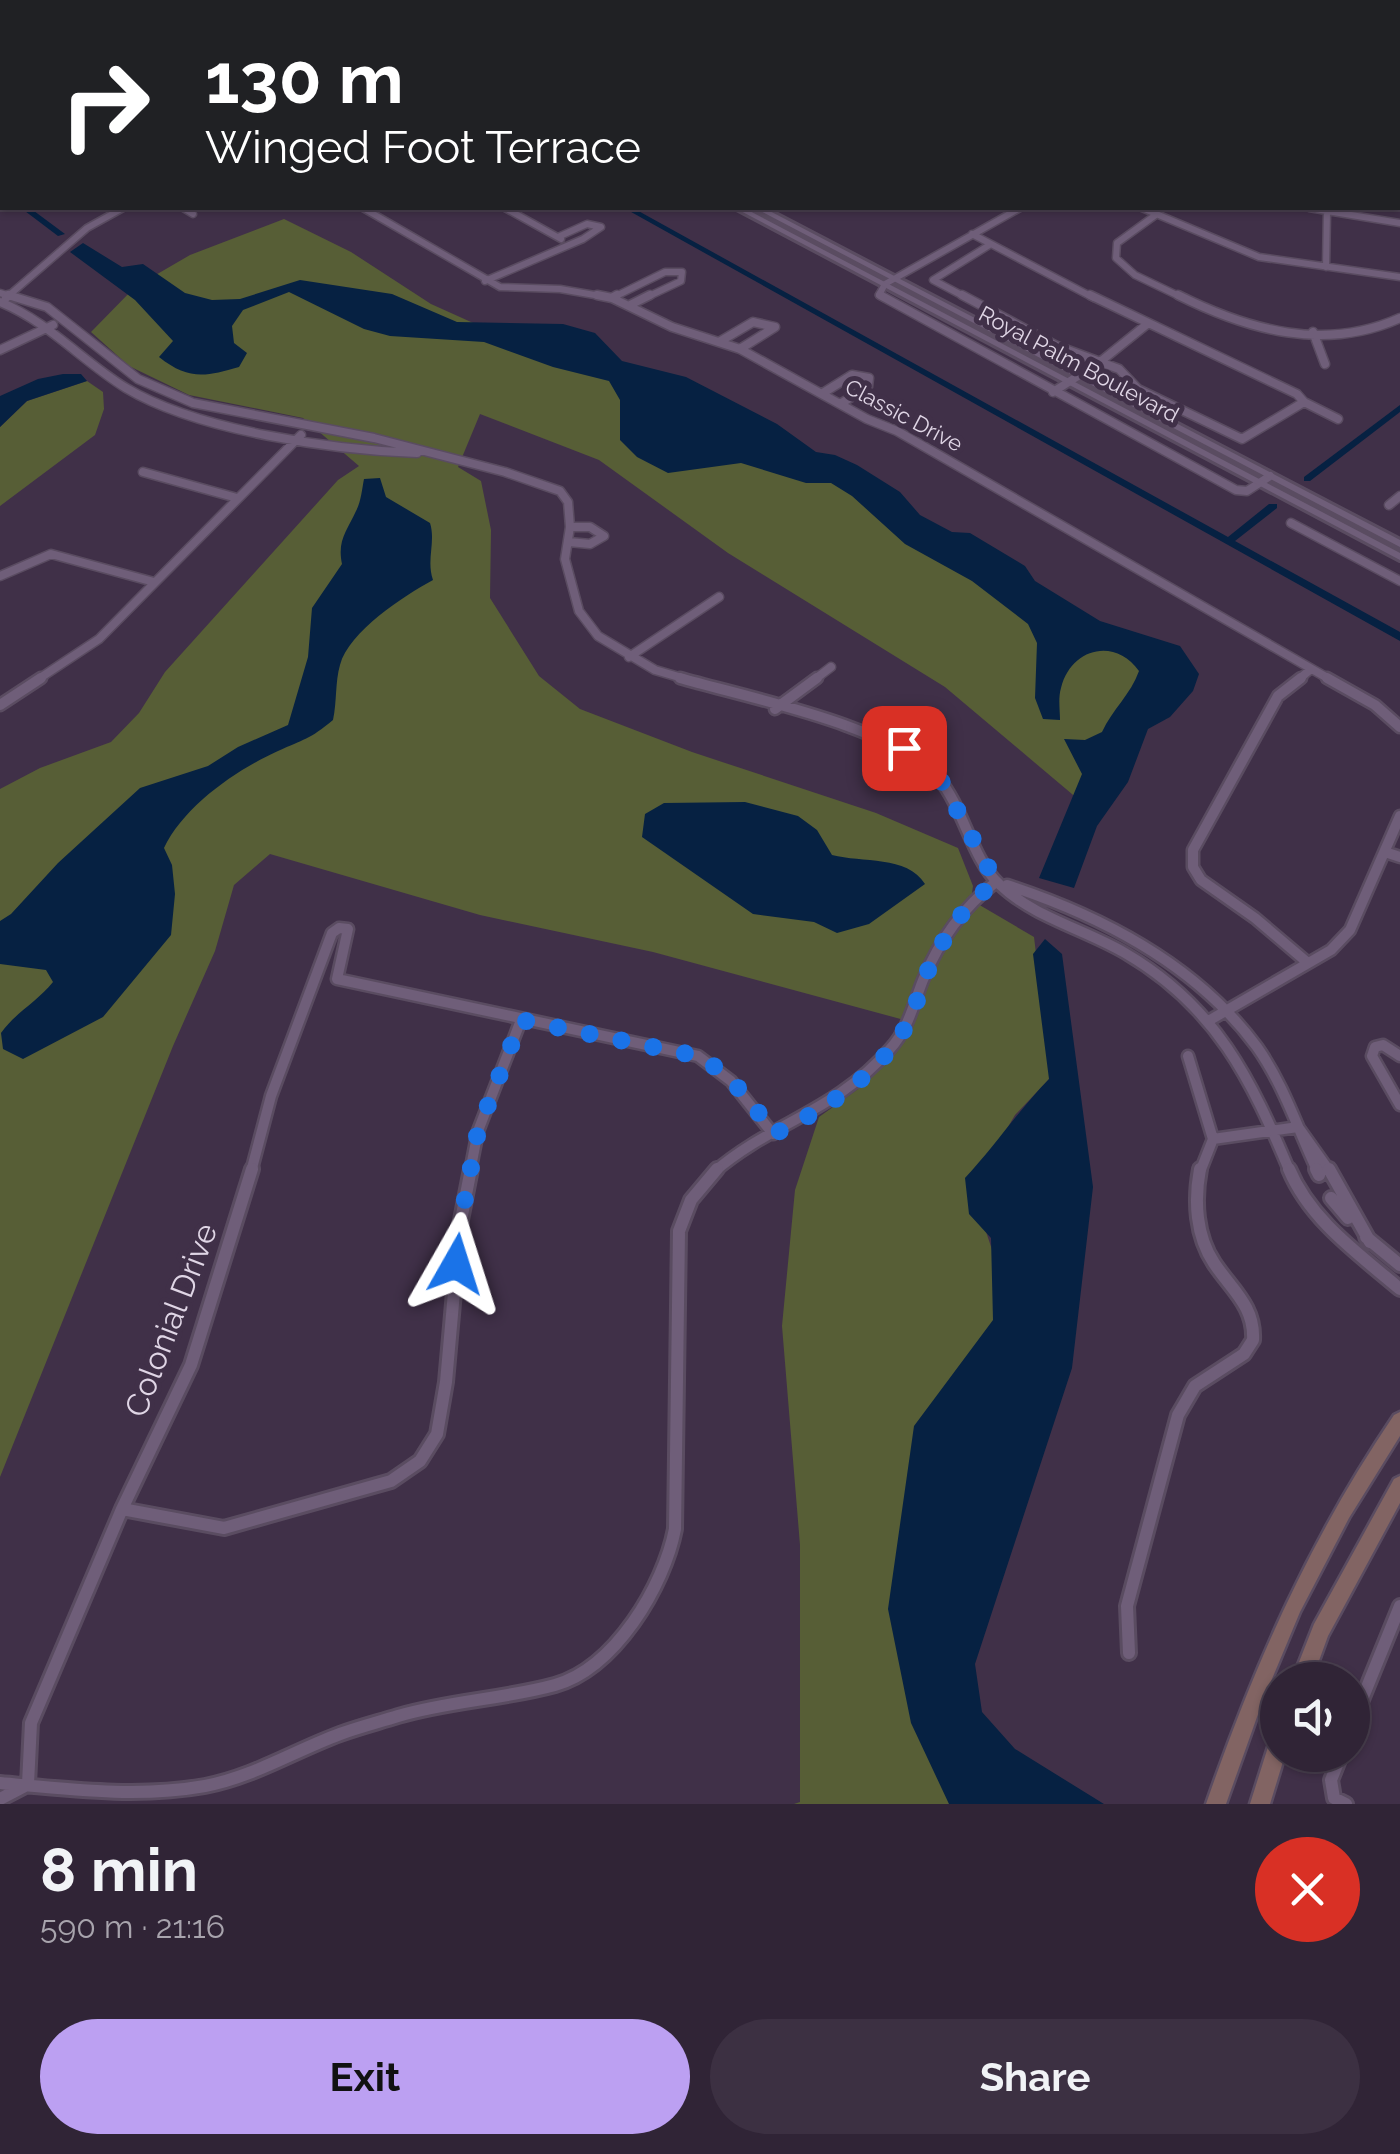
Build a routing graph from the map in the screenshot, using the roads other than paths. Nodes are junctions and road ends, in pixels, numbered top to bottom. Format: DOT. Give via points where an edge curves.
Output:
graph roads {
  1 [pos="119,210"];
  2 [pos="186,210"];
  3 [pos="366,210"];
  4 [pos="510,210"];
  5 [pos="743,210"];
  6 [pos="763,210"];
  7 [pos="1016,210"];
  8 [pos="1147,210"];
  9 [pos="1318,210"];
  10 [pos="1326,212"];
  11 [pos="193,214"];
  12 [pos="1157,214"];
  13 [pos="1400,223"];
  14 [pos="972,234"];
  15 [pos="558,236"];
  16 [pos="568,244"];
  17 [pos="992,244"];
  18 [pos="529,261"];
  19 [pos="1326,267"];
  20 [pos="1400,277"];
  21 [pos="890,281"];
  22 [pos="485,282"];
  23 [pos="516,288"];
  24 [pos="5,294"];
  25 [pos="612,298"];
  26 [pos="1,302"];
  27 [pos="630,306"];
  28 [pos="1400,318"];
  29 [pos="63,320"];
  30 [pos="1146,325"];
  31 [pos="48,327"];
  32 [pos="1313,332"];
  33 [pos="719,342"];
  34 [pos="740,349"];
  35 [pos="0,350"];
  36 [pos="1100,362"];
  37 [pos="1326,364"];
  38 [pos="1074,378"];
  39 [pos="1053,392"];
  40 [pos="823,393"];
  41 [pos="1304,402"];
  42 [pos="840,404"];
  43 [pos="1338,419"];
  44 [pos="308,426"];
  45 [pos="300,437"];
  46 [pos="433,454"];
  47 [pos="142,472"];
  48 [pos="1266,480"];
  49 [pos="1400,496"];
  50 [pos="237,498"];
  51 [pos="1389,505"];
  52 [pos="1291,523"];
  53 [pos="570,527"];
  54 [pos="569,542"];
  55 [pos="1400,544"];
  56 [pos="1400,556"];
  57 [pos="0,576"];
  58 [pos="1400,581"];
  59 [pos="154,582"];
  60 [pos="719,596"];
  61 [pos="628,657"];
  62 [pos="831,667"];
  63 [pos="1311,669"];
  64 [pos="0,704"];
  65 [pos="775,708"];
  66 [pos="1400,727"];
  67 [pos="1400,816"];
  68 [pos="1385,852"];
  69 [pos="1400,858"];
  70 [pos="996,882"];
  71 [pos="1308,963"];
  72 [pos="1227,1010"];
  73 [pos="521,1020"];
  74 [pos="1210,1020"];
  75 [pos="1188,1056"];
  76 [pos="1400,1056"];
  77 [pos="1400,1104"];
  78 [pos="1298,1127"];
  79 [pos="1271,1130"];
  80 [pos="774,1134"];
  81 [pos="1213,1140"];
  82 [pos="1319,1175"];
  83 [pos="1331,1198"];
  84 [pos="1370,1242"];
  85 [pos="1400,1265"];
  86 [pos="1400,1289"];
  87 [pos="1400,1421"];
  88 [pos="1400,1485"];
  89 [pos="122,1509"];
  90 [pos="1398,1615"];
  91 [pos="1129,1653"];
  92 [pos="1309,1662"];
  93 [pos="1370,1681"];
  94 [pos="1270,1772"];
  95 [pos="1334,1772"];
  96 [pos="0,1783"];
  97 [pos="28,1784"];
  98 [pos="0,1799"];
  99 [pos="1216,1804"];
  100 [pos="1260,1804"];
  101 [pos="1346,1804"];
  1 -- 24 [label="street"];
  2 -- 11 [label="street"];
  3 -- 22 [label="street, Classic Drive"];
  4 -- 15 [label="street"];
  5 -- 21 [label="street, Royal Palm Boulevard"];
  6 -- 21 [label="street, Royal Palm Boulevard"];
  7 -- 14 [label="street"];
  8 -- 12 [label="street"];
  9 -- 10 [label="street"];
  10 -- 13 [label="street"];
  10 -- 19 [label="street"];
  12 -- 19 [label="street" via="1259,257"];
  12 -- 32 [label="street" via="1117,243 1116,258 1136,276 1235,322"];
  14 -- 17 [label="street"];
  14 -- 21 [label="street"];
  15 -- 16 [label="street"];
  15 -- 16 [label="street" via="587,224 601,227"];
  16 -- 18 [label="street"];
  17 -- 30 [label="street"];
  17 -- 36 [label="street" via="934,280"];
  18 -- 22 [label="street"];
  18 -- 23 [label="street"];
  19 -- 20 [label="street"];
  21 -- 38 [label="street, Royal Palm Boulevard"];
  21 -- 39 [label="street" via="879,294 883,300"];
  22 -- 23 [label="street, Classic Drive"];
  23 -- 25 [label="street, Classic Drive"];
  24 -- 26 [label="street"];
  24 -- 29 [label="street" via="36,301"];
  25 -- 27 [label="street, Classic Drive"];
  25 -- 27 [label="street" via="665,272 682,272 681,281"];
  26 -- 31 [label="street"];
  27 -- 33 [label="street, Classic Drive"];
  28 -- 32 [label="street" via="1368,331"];
  29 -- 31 [label="street"];
  29 -- 44 [label="street" via="164,392 218,410"];
  30 -- 36 [label="street"];
  30 -- 41 [label="street"];
  31 -- 35 [label="street"];
  31 -- 45 [label="street" via="125,388 152,401"];
  32 -- 37 [label="street"];
  33 -- 34 [label="street, Classic Drive"];
  33 -- 34 [label="street" via="753,322 775,327"];
  34 -- 40 [label="street, Classic Drive"];
  36 -- 38 [label="street"];
  36 -- 41 [label="street" via="1237,439"];
  38 -- 39 [label="street"];
  38 -- 48 [label="street, Royal Palm Boulevard"];
  39 -- 48 [label="street" via="1236,490"];
  40 -- 42 [label="street, Classic Drive"];
  40 -- 42 [label="street" via="852,376 869,378 868,387"];
  41 -- 43 [label="street"];
  42 -- 63 [label="street, Classic Drive"];
  44 -- 45 [label="street"];
  44 -- 46 [label="street"];
  45 -- 46 [label="street"];
  45 -- 50 [label="street"];
  46 -- 53 [label="street" via="560,492"];
  47 -- 50 [label="street"];
  48 -- 55 [label="street, Royal Palm Boulevard"];
  48 -- 56 [label="street, Royal Palm Boulevard"];
  49 -- 51 [label="street"];
  50 -- 59 [label="street"];
  52 -- 58 [label="street"];
  53 -- 54 [label="street"];
  53 -- 54 [label="street" via="590,527 604,536 590,544"];
  54 -- 61 [label="street" via="567,572 579,611 598,636"];
  57 -- 59 [label="street" via="50,554"];
  59 -- 64 [label="street" via="99,639"];
  60 -- 61 [label="street"];
  61 -- 65 [label="street"];
  62 -- 65 [label="street"];
  63 -- 66 [label="street, Classic Drive"];
  63 -- 71 [label="street" via="1278,696 1193,850 1192,867"];
  65 -- 70 [label="street" via="882,736 926,765 942,782"];
  67 -- 68 [label="street"];
  68 -- 69 [label="street"];
  68 -- 71 [label="street" via="1350,930"];
  70 -- 72 [label="street" via="1036,893 1133,940 1182,970"];
  70 -- 74 [label="street" via="1126,953"];
  70 -- 80 [label="street" via="956,919 910,1021 888,1052 822,1111"];
  71 -- 72 [label="street"];
  72 -- 74 [label="street"];
  72 -- 78 [label="street" via="1278,1082"];
  73 -- 80 [label="street" via="698,1056 742,1090"];
  73 -- 89 [label="street" via="478,1131 460,1225 443,1400 436,1434 420,1461 390,1481 224,1528"];
  73 -- 89 [label="street, Colonial Drive" via="337,979 348,929 332,933 271,1096 237,1227 190,1365"];
  74 -- 79 [label="street" via="1255,1089"];
  75 -- 81 [label="street"];
  76 -- 77 [label="street" via="1383,1045 1372,1056"];
  78 -- 79 [label="street"];
  78 -- 82 [label="street"];
  78 -- 84 [label="street"];
  79 -- 81 [label="street"];
  79 -- 86 [label="street" via="1296,1187 1325,1224"];
  80 -- 97 [label="street" via="728,1158 703,1178 687,1203 680,1231 675,1528 668,1564 628,1632 598,1659 559,1684 404,1714 204,1786 110,1792"];
  81 -- 91 [label="street" via="1201,1158 1198,1186 1203,1242 1254,1321 1252,1343 1240,1358 1201,1380 1178,1415 1127,1606"];
  83 -- 84 [label="street"];
  84 -- 85 [label="street"];
  87 -- 99 [label="main road" via="1290,1607"];
  88 -- 92 [label="main road"];
  89 -- 97 [label="street, Colonial Drive" via="30,1723"];
  90 -- 93 [label="street"];
  94 -- 100 [label="main road"];
  95 -- 101 [label="street" via="1334,1798"];
  96 -- 97 [label="street"];
  97 -- 98 [label="street"];
}
